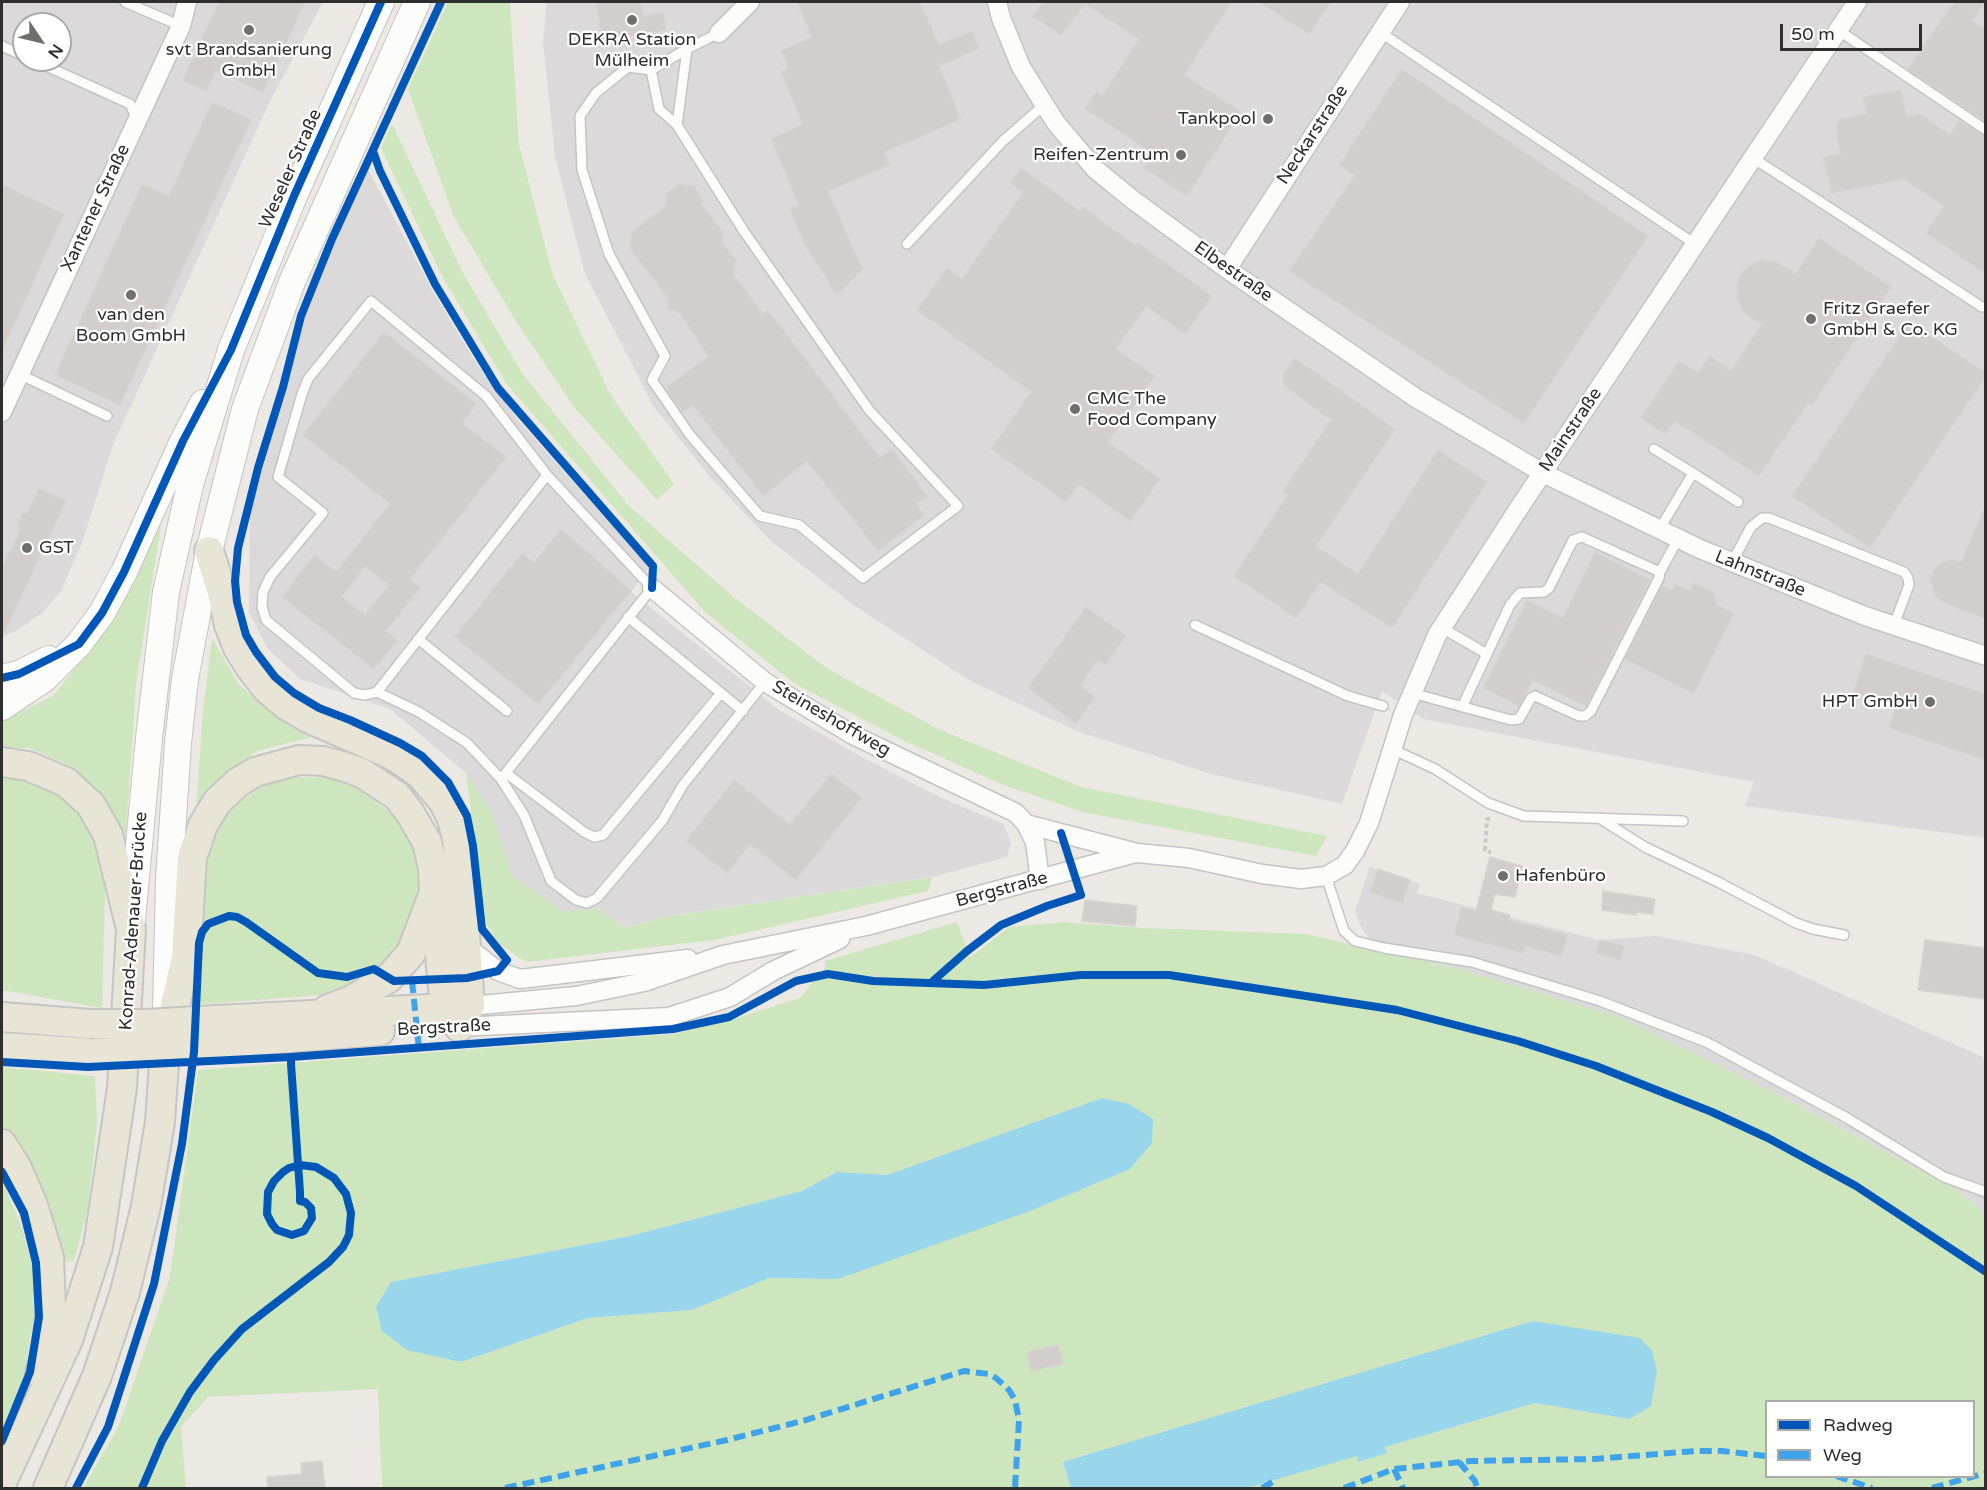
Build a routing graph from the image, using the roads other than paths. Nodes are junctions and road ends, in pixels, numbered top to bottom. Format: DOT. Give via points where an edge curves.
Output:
graph roads {
  1 [pos="125,2"];
  2 [pos="188,2"];
  3 [pos="381,2"];
  4 [pos="417,2"];
  5 [pos="750,2"];
  6 [pos="997,2"];
  7 [pos="1400,2"];
  8 [pos="1857,2"];
  9 [pos="181,26"];
  10 [pos="1838,30"];
  11 [pos="1380,32"];
  12 [pos="719,33"];
  13 [pos="687,49"];
  14 [pos="651,70"];
  15 [pos="59,72"];
  16 [pos="1044,105"];
  17 [pos="137,119"];
  18 [pos="677,125"];
  19 [pos="1986,130"];
  20 [pos="1753,158"];
  21 [pos="907,244"];
  22 [pos="1695,244"];
  23 [pos="1227,269"];
  24 [pos="1982,307"];
  25 [pos="231,350"];
  26 [pos="11,383"];
  27 [pos="2,412"];
  28 [pos="107,416"];
  29 [pos="1654,449"];
  30 [pos="1543,473"];
  31 [pos="1693,473"];
  32 [pos="547,475"];
  33 [pos="1738,502"];
  34 [pos="1659,530"];
  35 [pos="1678,538"];
  36 [pos="208,551"];
  37 [pos="1732,562"];
  38 [pos="1660,572"];
  39 [pos="652,588"];
  40 [pos="628,617"];
  41 [pos="1195,625"];
  42 [pos="1894,625"];
  43 [pos="1442,628"];
  44 [pos="418,639"];
  45 [pos="79,644"];
  46 [pos="1487,654"];
  47 [pos="1986,656"];
  48 [pos="2,678"];
  49 [pos="765,682"];
  50 [pos="377,692"];
  51 [pos="721,693"];
  52 [pos="1412,693"];
  53 [pos="1383,706"];
  54 [pos="2,707"];
  55 [pos="1462,707"];
  56 [pos="507,711"];
  57 [pos="742,711"];
  58 [pos="1392,749"];
  59 [pos="2,762"];
  60 [pos="504,776"];
  61 [pos="1599,818"];
  62 [pos="1683,821"];
  63 [pos="1026,824"];
  64 [pos="1137,853"];
  65 [pos="1326,876"];
  66 [pos="1040,880"];
  67 [pos="434,894"];
  68 [pos="866,926"];
  69 [pos="131,930"];
  70 [pos="1844,935"];
  71 [pos="466,946"];
  72 [pos="723,955"];
  73 [pos="458,1014"];
  74 [pos="309,1016"];
  75 [pos="2,1017"];
  76 [pos="214,1032"];
  77 [pos="2,1047"];
  78 [pos="165,1049"];
  79 [pos="2,1144"];
  80 [pos="1986,1192"];
  81 [pos="16,1453"];
  82 [pos="2,1482"];
  83 [pos="48,1488"];
  1 -- 9 [label="lane"];
  2 -- 9 [label="street, Xantener Straße"];
  3 -- 25 [label="main road, Weseler Straße" via="294,196"];
  4 -- 36 [label="main road" via="292,282 245,409"];
  5 -- 12 [label="street"];
  6 -- 16 [label="street, Elbestraße" via="1021,67"];
  7 -- 11 [label="street, Neckarstraße"];
  8 -- 10 [label="street, Mainstraße"];
  9 -- 17 [label="street, Xantener Straße"];
  10 -- 19 [label="lane"];
  10 -- 20 [label="street, Mainstraße"];
  11 -- 22 [label="lane"];
  11 -- 23 [label="street, Neckarstraße"];
  12 -- 13 [label="lane"];
  13 -- 14 [label="lane"];
  13 -- 18 [label="lane"];
  14 -- 18 [label="lane" via="659,109"];
  14 -- 18 [label="lane" via="628,67 596,93 580,116 582,170 609,254 665,356 652,380 690,435 760,516 799,525 863,578 958,506 869,410 743,230"];
  15 -- 17 [label="lane" via="130,104"];
  16 -- 21 [label="lane" via="1003,141"];
  16 -- 23 [label="street, Elbestraße" via="1095,169"];
  17 -- 26 [label="street, Xantener Straße"];
  20 -- 22 [label="street, Mainstraße"];
  20 -- 24 [label="lane"];
  22 -- 30 [label="street, Mainstraße"];
  23 -- 30 [label="street, Elbestraße" via="1416,398"];
  25 -- 45 [label="main road" via="183,441 124,572 102,613"];
  25 -- 69 [label="main road, Konrad-Adenauer-Brücke" via="190,485 166,592"];
  26 -- 27 [label="street, Xantener Straße"];
  26 -- 28 [label="lane"];
  29 -- 31 [label="lane"];
  30 -- 34 [label="street, Lahnstraße"];
  30 -- 43 [label="street, Mainstraße"];
  31 -- 33 [label="lane"];
  31 -- 34 [label="lane"];
  32 -- 39 [label="lane"];
  32 -- 44 [label="lane"];
  32 -- 50 [label="lane" via="486,396 371,301 308,379 302,393 278,477 323,513 270,578 263,591 262,607 266,620 354,693"];
  34 -- 35 [label="street, Lahnstraße"];
  35 -- 37 [label="street, Lahnstraße"];
  35 -- 38 [label="lane"];
  36 -- 71 [label="main road" via="238,648 267,689 308,718 406,764 443,801 457,839"];
  36 -- 78 [label="main road, Konrad-Adenauer-Brücke" via="178,743 169,879"];
  37 -- 42 [label="street, Lahnstraße"];
  37 -- 42 [label="lane" via="1751,527 1762,518 1769,518 1904,572 1909,585"];
  38 -- 46 [label="lane" via="1582,537 1572,540 1549,588 1520,594 1510,605"];
  38 -- 55 [label="lane" via="1586,716 1535,696 1519,719"];
  39 -- 40 [label="lane"];
  39 -- 49 [label="street, Steineshoffweg"];
  40 -- 51 [label="lane"];
  40 -- 60 [label="lane"];
  41 -- 53 [label="lane" via="1348,696"];
  42 -- 47 [label="street, Lahnstraße"];
  43 -- 46 [label="lane"];
  43 -- 52 [label="street, Mainstraße"];
  44 -- 50 [label="lane"];
  44 -- 56 [label="lane"];
  45 -- 48 [label="main road" via="19,675"];
  45 -- 54 [label="main road" via="44,679"];
  46 -- 55 [label="lane"];
  49 -- 57 [label="lane"];
  49 -- 63 [label="street, Steineshoffweg" via="853,735 1016,813"];
  50 -- 60 [label="lane" via="419,712 467,743"];
  51 -- 57 [label="lane"];
  51 -- 60 [label="lane" via="603,835 594,837 584,832"];
  52 -- 55 [label="lane"];
  52 -- 58 [label="street, Mainstraße"];
  57 -- 60 [label="lane" via="683,786 662,821 597,898 587,903 576,900 551,881"];
  58 -- 61 [label="lane" via="1435,769 1488,803 1524,816"];
  58 -- 65 [label="street, Mainstraße" via="1369,823 1355,851 1345,865"];
  59 -- 69 [label="main road" via="28,766 66,782 91,806 108,835"];
  61 -- 62 [label="lane"];
  61 -- 70 [label="lane" via="1645,847 1796,923"];
  63 -- 64 [label="street, Steineshoffweg"];
  63 -- 66 [label="street" via="1035,842"];
  64 -- 65 [label="street, Steineshoffweg" via="1190,858 1301,879"];
  64 -- 66 [label="street, Bergstraße"];
  65 -- 80 [label="lane" via="1344,931 1354,941 1472,962 1600,1001 1706,1042 1847,1118 1944,1177"];
  66 -- 68 [label="street, Bergstraße"];
  67 -- 73 [label="main road"];
  67 -- 74 [label="main road" via="411,952 389,978 350,1001"];
  67 -- 78 [label="main road" via="427,842 397,796 380,784 362,773 323,761 299,760 255,772 217,802 203,825 192,858 186,958"];
  68 -- 72 [label="street, Bergstraße"];
  68 -- 73 [label="street, Bergstraße" via="773,971 730,997 669,1017"];
  69 -- 81 [label="main road, Konrad-Adenauer-Brücke" via="122,1088 98,1247 68,1340"];
  71 -- 72 [label="street" via="498,971 520,979"];
  71 -- 73 [label="main road"];
  72 -- 73 [label="street, Bergstraße" via="644,982"];
  73 -- 74 [label="main road, Bergstraße"];
  73 -- 76 [label="main road, Bergstraße" via="410,1029"];
  74 -- 76 [label="main road, Bergstraße"];
  75 -- 76 [label="main road, Bergstraße, bridge" via="146,1024"];
  76 -- 77 [label="main road, Bergstraße, bridge" via="163,1050 94,1053"];
  78 -- 83 [label="main road, Konrad-Adenauer-Brücke" via="146,1206 125,1292 97,1376"];
  79 -- 81 [label="main road" via="33,1205 49,1257 51,1307 46,1354"];
  81 -- 82 [label="main road, Konrad-Adenauer-Brücke"];
}
